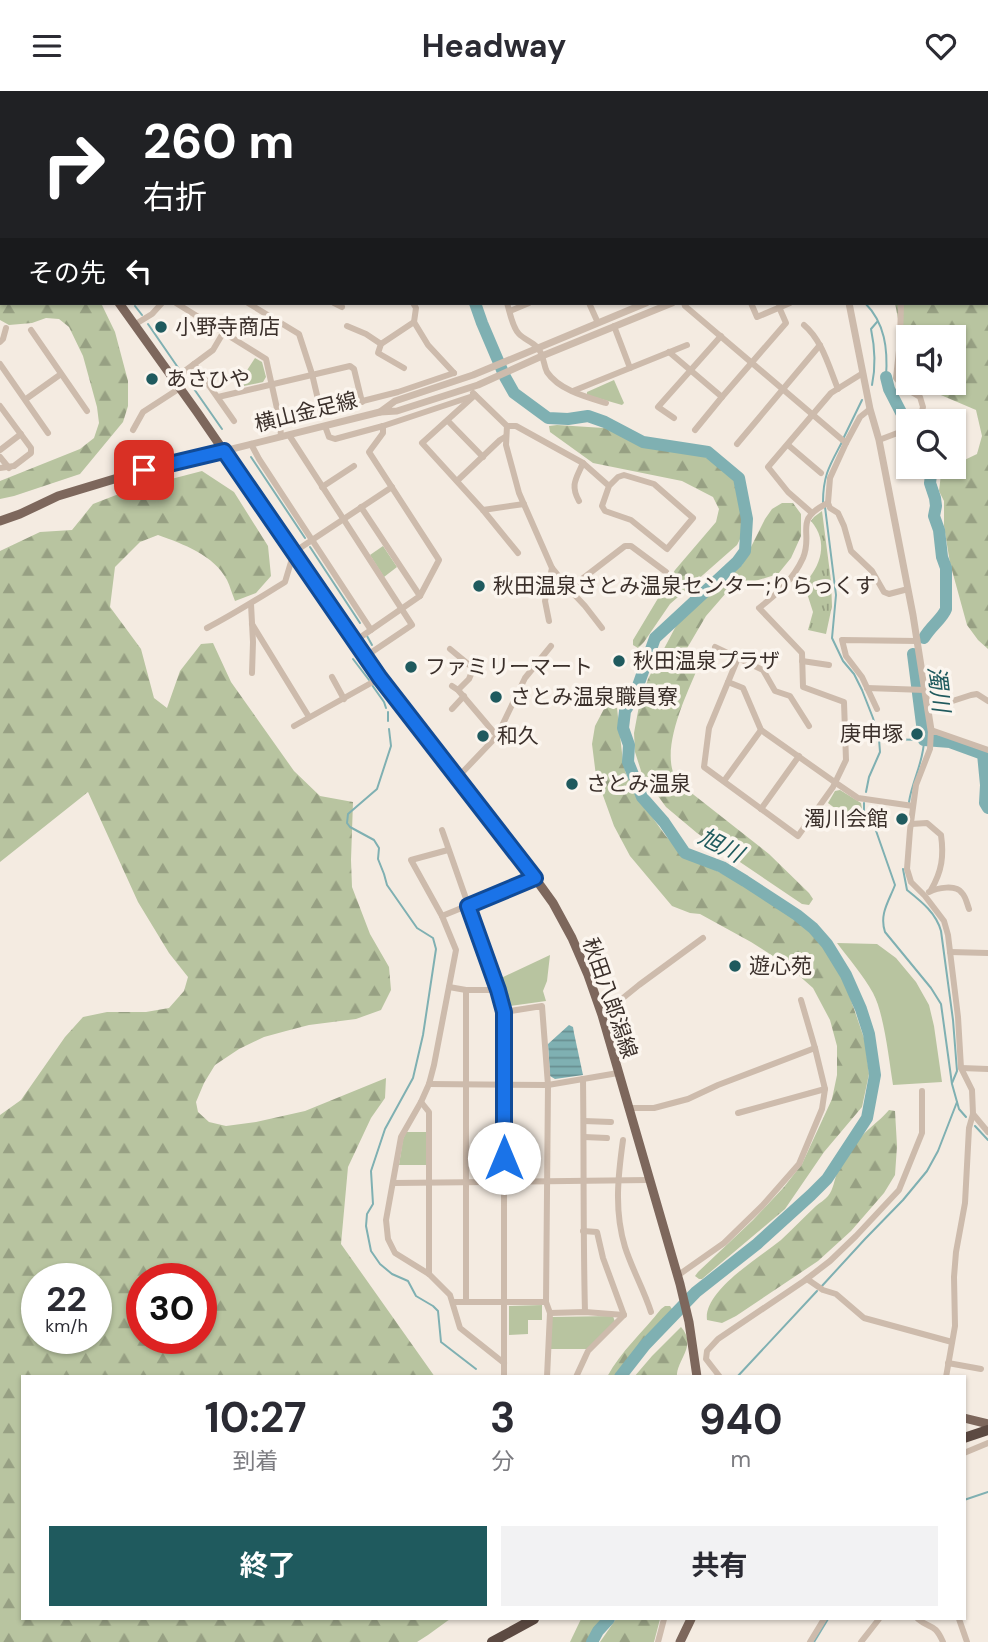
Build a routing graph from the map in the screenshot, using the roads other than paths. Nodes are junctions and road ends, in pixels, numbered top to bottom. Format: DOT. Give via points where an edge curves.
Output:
graph roads {
  1 [pos="120,305"];
  2 [pos="161,305"];
  3 [pos="179,305"];
  4 [pos="251,305"];
  5 [pos="338,305"];
  6 [pos="414,305"];
  7 [pos="508,305"];
  8 [pos="524,305"];
  9 [pos="590,305"];
  10 [pos="641,305"];
  11 [pos="667,305"];
  12 [pos="685,305"];
  13 [pos="752,305"];
  14 [pos="784,305"];
  15 [pos="849,305"];
  16 [pos="901,305"];
  17 [pos="342,307"];
  18 [pos="779,307"];
  19 [pos="510,311"];
  20 [pos="414,322"];
  21 [pos="598,323"];
  22 [pos="134,325"];
  23 [pos="804,325"];
  24 [pos="347,326"];
  25 [pos="614,326"];
  26 [pos="6,328"];
  27 [pos="31,330"];
  28 [pos="223,333"];
  29 [pos="722,336"];
  30 [pos="0,342"];
  31 [pos="381,344"];
  32 [pos="687,345"];
  33 [pos="820,345"];
  34 [pos="540,352"];
  35 [pos="669,352"];
  36 [pos="752,362"];
  37 [pos="194,363"];
  38 [pos="0,364"];
  39 [pos="404,368"];
  40 [pos="630,368"];
  41 [pos="690,371"];
  42 [pos="863,373"];
  43 [pos="61,374"];
  44 [pos="312,374"];
  45 [pos="174,379"];
  46 [pos="272,383"];
  47 [pos="180,388"];
  48 [pos="783,388"];
  49 [pos="838,389"];
  50 [pos="573,391"];
  51 [pos="474,394"];
  52 [pos="218,397"];
  53 [pos="722,397"];
  54 [pos="26,399"];
  55 [pos="362,402"];
  56 [pos="606,403"];
  57 [pos="0,406"];
  58 [pos="870,409"];
  59 [pos="922,409"];
  60 [pos="87,411"];
  61 [pos="321,412"];
  62 [pos="380,412"];
  63 [pos="813,415"];
  64 [pos="3,416"];
  65 [pos="674,418"];
  66 [pos="234,421"];
  67 [pos="448,421"];
  68 [pos="280,422"];
  69 [pos="325,426"];
  70 [pos="383,426"];
  71 [pos="507,426"];
  72 [pos="133,430"];
  73 [pos="695,430"];
  74 [pos="48,433"];
  75 [pos="896,433"];
  76 [pos="21,434"];
  77 [pos="285,436"];
  78 [pos="505,437"];
  79 [pos="878,440"];
  80 [pos="844,441"];
  81 [pos="251,444"];
  82 [pos="737,444"];
  83 [pos="788,445"];
  84 [pos="0,450"];
  85 [pos="224,451"];
  86 [pos="0,457"];
  87 [pos="483,457"];
  88 [pos="583,463"];
  89 [pos="354,467"];
  90 [pos="0,468"];
  91 [pos="9,468"];
  92 [pos="821,473"];
  93 [pos="457,481"];
  94 [pos="609,486"];
  95 [pos="322,487"];
  96 [pos="392,487"];
  97 [pos="579,501"];
  98 [pos="524,503"];
  99 [pos="825,504"];
  100 [pos="362,507"];
  101 [pos="484,510"];
  102 [pos="812,513"];
  103 [pos="343,519"];
  104 [pos="0,521"];
  105 [pos="312,540"];
  106 [pos="294,552"];
  107 [pos="518,554"];
  108 [pos="552,568"];
  109 [pos="666,572"];
  110 [pos="569,589"];
  111 [pos="908,589"];
  112 [pos="420,596"];
  113 [pos="251,604"];
  114 [pos="402,609"];
  115 [pos="549,621"];
  116 [pos="252,624"];
  117 [pos="207,628"];
  118 [pos="602,628"];
  119 [pos="371,630"];
  120 [pos="355,641"];
  121 [pos="917,641"];
  122 [pos="551,646"];
  123 [pos="715,647"];
  124 [pos="450,649"];
  125 [pos="366,656"];
  126 [pos="738,659"];
  127 [pos="802,661"];
  128 [pos="829,665"];
  129 [pos="252,673"];
  130 [pos="332,677"];
  131 [pos="374,682"];
  132 [pos="729,682"];
  133 [pos="867,688"];
  134 [pos="921,690"];
  135 [pos="464,696"];
  136 [pos="344,699"];
  137 [pos="988,702"];
  138 [pos="452,709"];
  139 [pos="877,709"];
  140 [pos="928,709"];
  141 [pos="309,717"];
  142 [pos="294,726"];
  143 [pos="809,726"];
  144 [pos="761,730"];
  145 [pos="497,736"];
  146 [pos="931,737"];
  147 [pos="988,750"];
  148 [pos="799,756"];
  149 [pos="458,777"];
  150 [pos="724,781"];
  151 [pos="836,783"];
  152 [pos="913,806"];
  153 [pos="761,809"];
  154 [pos="911,824"];
  155 [pos="442,830"];
  156 [pos="448,850"];
  157 [pos="535,878"];
  158 [pos="928,893"];
  159 [pos="468,906"];
  160 [pos="970,909"];
  161 [pos="442,916"];
  162 [pos="703,939"];
  163 [pos="950,952"];
  164 [pos="988,953"];
  165 [pos="449,987"];
  166 [pos="467,990"];
  167 [pos="498,990"];
  168 [pos="802,1000"];
  169 [pos="504,1012"];
  170 [pos="602,1015"];
  171 [pos="815,1048"];
  172 [pos="961,1068"];
  173 [pos="988,1069"];
  174 [pos="618,1073"];
  175 [pos="583,1079"];
  176 [pos="429,1084"];
  177 [pos="548,1084"];
  178 [pos="466,1085"];
  179 [pos="504,1085"];
  180 [pos="825,1089"];
  181 [pos="922,1091"];
  182 [pos="421,1103"];
  183 [pos="628,1108"];
  184 [pos="738,1113"];
  185 [pos="973,1114"];
  186 [pos="584,1121"];
  187 [pos="611,1122"];
  188 [pos="988,1132"];
  189 [pos="584,1137"];
  190 [pos="607,1137"];
  191 [pos="623,1140"];
  192 [pos="617,1180"];
  193 [pos="649,1180"];
  194 [pos="547,1181"];
  195 [pos="585,1181"];
  196 [pos="394,1182"];
  197 [pos="430,1182"];
  198 [pos="466,1182"];
  199 [pos="504,1182"];
  200 [pos="583,1231"];
  201 [pos="429,1274"];
  202 [pos="807,1279"];
  203 [pos="679,1280"];
  204 [pos="466,1301"];
  205 [pos="453,1302"];
  206 [pos="504,1302"];
  207 [pos="545,1302"];
  208 [pos="585,1312"];
  209 [pos="550,1313"];
  210 [pos="651,1313"];
  211 [pos="624,1315"];
  212 [pos="952,1342"];
  213 [pos="504,1363"];
  214 [pos="948,1363"];
  215 [pos="981,1369"];
  216 [pos="504,1375"];
  217 [pos="547,1375"];
  218 [pos="577,1375"];
  219 [pos="694,1375"];
  220 [pos="718,1375"];
  221 [pos="946,1375"];
  222 [pos="966,1418"];
  223 [pos="988,1424"];
  224 [pos="988,1430"];
  225 [pos="966,1437"];
  226 [pos="988,1443"];
  227 [pos="966,1452"];
  228 [pos="533,1620"];
  229 [pos="664,1620"];
  230 [pos="691,1620"];
  231 [pos="823,1620"];
  232 [pos="878,1620"];
  233 [pos="919,1620"];
  234 [pos="959,1620"];
  235 [pos="492,1642"];
  236 [pos="658,1642"];
  237 [pos="680,1642"];
  238 [pos="810,1642"];
  239 [pos="861,1642"];
  240 [pos="943,1642"];
  241 [pos="967,1642"];
  1 -- 22 [label="main road, 秋田八郎潟線"];
  2 -- 22 [label="street"];
  3 -- 28 [label="street"];
  4 -- 44 [label="street" via="299,334"];
  5 -- 17 [label="street"];
  6 -- 20 [label="street"];
  7 -- 19 [label="street"];
  8 -- 19 [label="street"];
  9 -- 21 [label="street"];
  10 -- 21 [label="street, 横山金足線"];
  11 -- 25 [label="street, 横山金足線"];
  12 -- 29 [label="street"];
  13 -- 18 [label="street" via="757,317"];
  14 -- 18 [label="street"];
  15 -- 42 [label="street"];
  16 -- 59 [label="street" via="896,378 920,397"];
  18 -- 36 [label="street" via="786,323"];
  19 -- 34 [label="street" via="517,333"];
  20 -- 31 [label="street"];
  20 -- 55 [label="street" via="454,373"];
  21 -- 34 [label="street, 横山金足線"];
  22 -- 45 [label="main road, 秋田八郎潟線"];
  23 -- 33 [label="street"];
  24 -- 31 [label="street"];
  25 -- 34 [label="street, 横山金足線"];
  25 -- 40 [label="street"];
  26 -- 30 [label="street"];
  27 -- 43 [label="street"];
  28 -- 37 [label="street" via="213,350"];
  28 -- 46 [label="street" via="266,359"];
  29 -- 36 [label="street"];
  29 -- 41 [label="street"];
  31 -- 39 [label="street" via="378,353"];
  32 -- 35 [label="street"];
  33 -- 48 [label="street"];
  33 -- 49 [label="street"];
  34 -- 50 [label="street" via="552,379"];
  34 -- 62 [label="street, 横山金足線" via="395,401"];
  34 -- 62 [label="street, 横山金足線" via="531,361 478,385 397,411"];
  35 -- 40 [label="street"];
  35 -- 41 [label="street"];
  36 -- 48 [label="street"];
  36 -- 53 [label="street"];
  37 -- 45 [label="street"];
  37 -- 52 [label="street"];
  38 -- 54 [label="street"];
  40 -- 50 [label="street"];
  41 -- 53 [label="street"];
  41 -- 65 [label="street" via="658,407"];
  42 -- 49 [label="street"];
  42 -- 58 [label="street"];
  43 -- 54 [label="street"];
  43 -- 60 [label="street"];
  44 -- 46 [label="street"];
  44 -- 55 [label="street" via="350,366"];
  44 -- 61 [label="street"];
  45 -- 47 [label="main road, 秋田八郎潟線"];
  46 -- 52 [label="street"];
  46 -- 68 [label="street"];
  47 -- 72 [label="street" via="143,412"];
  47 -- 85 [label="main road, 秋田八郎潟線"];
  48 -- 63 [label="street"];
  48 -- 82 [label="street"];
  49 -- 63 [label="street"];
  50 -- 56 [label="street"];
  51 -- 67 [label="street"];
  51 -- 70 [label="street"];
  51 -- 71 [label="street"];
  52 -- 66 [label="street"];
  53 -- 73 [label="street"];
  54 -- 74 [label="street"];
  55 -- 61 [label="street"];
  57 -- 64 [label="street"];
  58 -- 79 [label="street"];
  58 -- 80 [label="street"];
  61 -- 68 [label="street"];
  62 -- 69 [label="street, 横山金足線"];
  63 -- 80 [label="street"];
  63 -- 83 [label="street"];
  64 -- 76 [label="street"];
  67 -- 87 [label="street"];
  67 -- 93 [label="street" via="422,443"];
  68 -- 77 [label="street"];
  69 -- 70 [label="street" via="329,437 335,439"];
  69 -- 77 [label="street, 横山金足線"];
  70 -- 96 [label="street" via="369,451"];
  71 -- 78 [label="street"];
  71 -- 88 [label="street" via="516,426"];
  75 -- 79 [label="street"];
  76 -- 84 [label="street"];
  76 -- 91 [label="street" via="31,453"];
  77 -- 81 [label="street, 横山金足線"];
  77 -- 95 [label="street"];
  78 -- 87 [label="street"];
  78 -- 98 [label="street"];
  79 -- 111 [label="street"];
  80 -- 99 [label="street"];
  81 -- 85 [label="street, 横山金足線"];
  81 -- 105 [label="street"];
  83 -- 92 [label="street"];
  83 -- 102 [label="street" via="768,467"];
  85 -- 104 [label="main road, 横山金足線" via="58,496"];
  85 -- 106 [label="main road, 秋田八郎潟線"];
  86 -- 91 [label="street"];
  87 -- 93 [label="street"];
  88 -- 94 [label="street"];
  88 -- 97 [label="street" via="574,487"];
  89 -- 95 [label="street"];
  90 -- 91 [label="street"];
  93 -- 101 [label="street"];
  94 -- 94 [label="street" via="602,506 605,511 631,520 667,549 693,518 654,484 624,475"];
  95 -- 103 [label="street"];
  96 -- 100 [label="street"];
  96 -- 112 [label="street" via="439,560"];
  98 -- 101 [label="street"];
  98 -- 108 [label="street"];
  99 -- 102 [label="street"];
  99 -- 111 [label="street" via="838,513 851,551 872,571 884,592"];
  100 -- 103 [label="street"];
  100 -- 112 [label="street"];
  101 -- 107 [label="street"];
  102 -- 127 [label="street" via="806,520 803,558 783,589 759,608 802,653"];
  103 -- 105 [label="street"];
  103 -- 114 [label="street"];
  105 -- 106 [label="street"];
  105 -- 119 [label="street"];
  106 -- 113 [label="street" via="285,582"];
  106 -- 120 [label="main road, 秋田八郎潟線"];
  108 -- 110 [label="street"];
  108 -- 115 [label="street" via="545,601"];
  109 -- 110 [label="street" via="625,546"];
  110 -- 118 [label="street"];
  111 -- 121 [label="street"];
  112 -- 114 [label="street"];
  113 -- 116 [label="street"];
  113 -- 117 [label="street"];
  114 -- 119 [label="street"];
  114 -- 125 [label="street" via="412,625"];
  116 -- 129 [label="street"];
  116 -- 141 [label="street"];
  119 -- 120 [label="street"];
  120 -- 125 [label="main road, 秋田八郎潟線"];
  121 -- 133 [label="street" via="842,640 846,656"];
  121 -- 134 [label="street"];
  122 -- 145 [label="street" via="525,678"];
  123 -- 126 [label="street"];
  124 -- 135 [label="street" via="474,665 469,679 455,688"];
  125 -- 131 [label="main road, 秋田八郎潟線"];
  126 -- 132 [label="street"];
  126 -- 143 [label="street" via="763,670 775,691 790,696"];
  127 -- 128 [label="street"];
  127 -- 151 [label="street" via="803,687 844,702 846,760"];
  130 -- 136 [label="street"];
  131 -- 136 [label="street"];
  131 -- 149 [label="main road, 秋田八郎潟線"];
  132 -- 144 [label="street" via="743,688"];
  132 -- 150 [label="street" via="709,728 704,767"];
  133 -- 134 [label="street"];
  133 -- 139 [label="street"];
  134 -- 140 [label="street"];
  135 -- 138 [label="street"];
  135 -- 145 [label="street"];
  136 -- 141 [label="street"];
  137 -- 140 [label="street" via="977,694"];
  140 -- 146 [label="street"];
  141 -- 142 [label="street"];
  144 -- 148 [label="street"];
  144 -- 150 [label="street"];
  145 -- 149 [label="street"];
  146 -- 147 [label="street"];
  146 -- 152 [label="street"];
  148 -- 151 [label="street"];
  148 -- 153 [label="street"];
  149 -- 157 [label="main road, 秋田八郎潟線"];
  150 -- 153 [label="street"];
  151 -- 152 [label="street" via="858,798"];
  151 -- 153 [label="street" via="798,836"];
  152 -- 154 [label="street"];
  154 -- 158 [label="street" via="907,869 911,882"];
  154 -- 158 [label="street" via="927,823 941,835 941,866"];
  155 -- 156 [label="street"];
  156 -- 159 [label="street"];
  156 -- 161 [label="street" via="411,860"];
  157 -- 159 [label="street"];
  157 -- 170 [label="main road, 秋田八郎潟線" via="572,939"];
  158 -- 160 [label="street" via="956,888"];
  158 -- 163 [label="street" via="944,921"];
  159 -- 161 [label="street"];
  159 -- 167 [label="street"];
  161 -- 165 [label="street" via="456,950"];
  162 -- 170 [label="street"];
  163 -- 164 [label="street"];
  163 -- 172 [label="street"];
  165 -- 166 [label="street"];
  165 -- 176 [label="street"];
  166 -- 167 [label="street"];
  166 -- 178 [label="street"];
  167 -- 169 [label="street"];
  168 -- 171 [label="street"];
  169 -- 177 [label="street" via="542,1006"];
  169 -- 179 [label="street"];
  170 -- 174 [label="main road, 秋田八郎潟線"];
  171 -- 180 [label="street"];
  171 -- 183 [label="street" via="688,1099 654,1108"];
  172 -- 173 [label="street"];
  172 -- 185 [label="street" via="972,1090"];
  174 -- 175 [label="street"];
  174 -- 183 [label="main road, 秋田八郎潟線"];
  175 -- 177 [label="street"];
  175 -- 186 [label="street"];
  176 -- 178 [label="street"];
  176 -- 182 [label="street"];
  177 -- 179 [label="street"];
  177 -- 194 [label="street"];
  178 -- 179 [label="street"];
  178 -- 198 [label="street"];
  179 -- 199 [label="street"];
  180 -- 184 [label="street"];
  180 -- 203 [label="street" via="822,1109 799,1164 724,1243"];
  181 -- 202 [label="street" via="922,1133 899,1190 856,1237"];
  182 -- 196 [label="street" via="401,1137"];
  182 -- 197 [label="street" via="429,1112"];
  183 -- 193 [label="main road, 秋田八郎潟線"];
  185 -- 188 [label="street"];
  185 -- 212 [label="street" via="956,1252"];
  186 -- 187 [label="street"];
  186 -- 189 [label="street"];
  189 -- 190 [label="street"];
  189 -- 195 [label="street"];
  191 -- 192 [label="street"];
  192 -- 193 [label="street"];
  192 -- 195 [label="street"];
  192 -- 210 [label="street" via="625,1246"];
  193 -- 203 [label="main road, 秋田八郎潟線"];
  194 -- 195 [label="street"];
  194 -- 199 [label="street"];
  194 -- 207 [label="street"];
  195 -- 200 [label="street"];
  196 -- 197 [label="street"];
  196 -- 201 [label="street" via="386,1220 388,1239 395,1253"];
  197 -- 198 [label="street"];
  197 -- 201 [label="street"];
  198 -- 199 [label="street"];
  198 -- 204 [label="street"];
  199 -- 206 [label="street"];
  200 -- 208 [label="street"];
  200 -- 211 [label="street" via="597,1232"];
  201 -- 205 [label="street"];
  202 -- 212 [label="street" via="836,1294 864,1318"];
  202 -- 220 [label="street" via="718,1339 706,1359"];
  203 -- 219 [label="main road, 秋田八郎潟線" via="694,1352"];
  204 -- 205 [label="street"];
  204 -- 206 [label="street"];
  205 -- 213 [label="street" via="460,1328"];
  206 -- 207 [label="street"];
  206 -- 213 [label="street"];
  207 -- 209 [label="street"];
  208 -- 209 [label="street"];
  208 -- 211 [label="street"];
  209 -- 217 [label="street"];
  211 -- 218 [label="street" via="588,1351"];
  212 -- 214 [label="street"];
  213 -- 216 [label="street"];
  214 -- 215 [label="street"];
  214 -- 221 [label="street"];
  222 -- 223 [label="main road"];
  224 -- 225 [label="highway"];
  226 -- 227 [label="street"];
  228 -- 235 [label="highway"];
  229 -- 236 [label="street"];
  230 -- 237 [label="main road"];
  231 -- 238 [label="street"];
  232 -- 239 [label="street"];
  233 -- 240 [label="street" via="938,1631"];
  234 -- 241 [label="street"];
}
